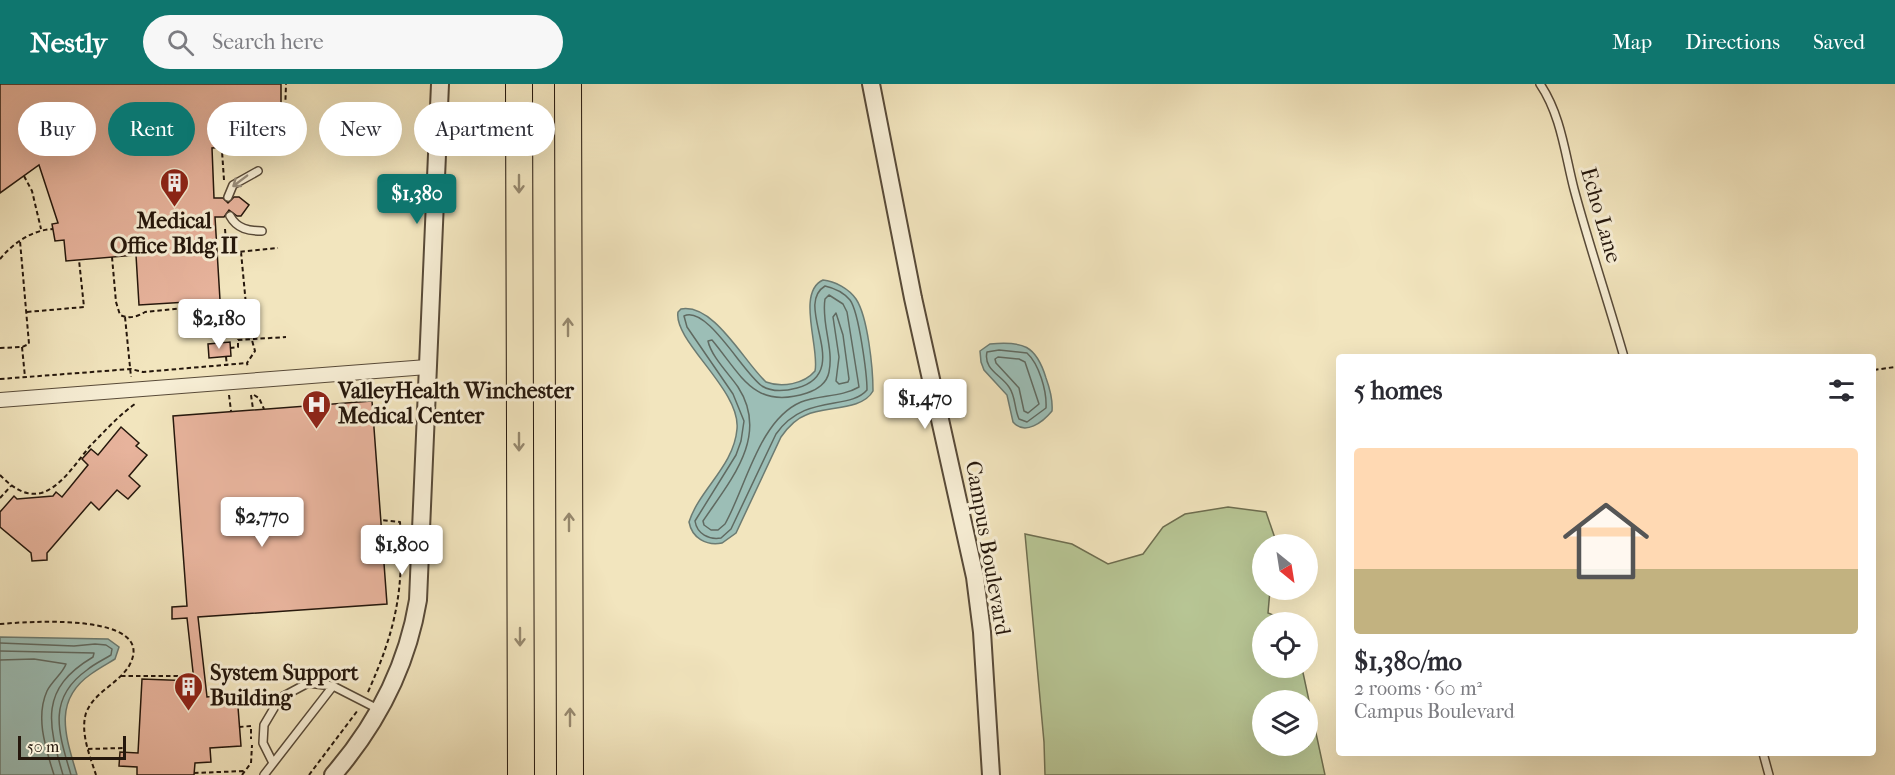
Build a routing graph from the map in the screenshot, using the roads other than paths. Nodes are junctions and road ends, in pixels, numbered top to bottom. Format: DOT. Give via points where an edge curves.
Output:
graph roads {
  1 [pos="440,84"];
  2 [pos="519,84"];
  3 [pos="567,84"];
  4 [pos="871,84"];
  5 [pos="1540,84"];
  6 [pos="258,171"];
  7 [pos="228,197"];
  8 [pos="230,216"];
  9 [pos="262,231"];
  10 [pos="1623,354"];
  11 [pos="427,367"];
  12 [pos="0,400"];
  13 [pos="333,686"];
  14 [pos="381,711"];
  15 [pos="1764,756"];
  16 [pos="273,763"];
  17 [pos="264,775"];
  18 [pos="333,775"];
  19 [pos="521,775"];
  20 [pos="570,775"];
  21 [pos="991,775"];
  22 [pos="1769,775"];
  1 -- 11 [label="street"];
  2 -- 19 [label="highway, one-way"];
  20 -- 3 [label="highway, one-way"];
  4 -- 21 [label="street, Campus Boulevard" via="911,289 975,577"];
  5 -- 10 [label="lane, Echo Lane" via="1560,130"];
  6 -- 7 [label="lane, one-way" via="232,186"];
  8 -- 9 [label="lane" via="245,229"];
  11 -- 12 [label="street"];
  11 -- 14 [label="street" via="418,600 408,648"];
  13 -- 14 [label="lane"];
  13 -- 16 [label="lane"];
  13 -- 16 [label="lane" via="308,682 280,698 264,725 263,743"];
  14 -- 18 [label="street"];
  15 -- 22 [label="lane"];
  16 -- 17 [label="lane"];
}
